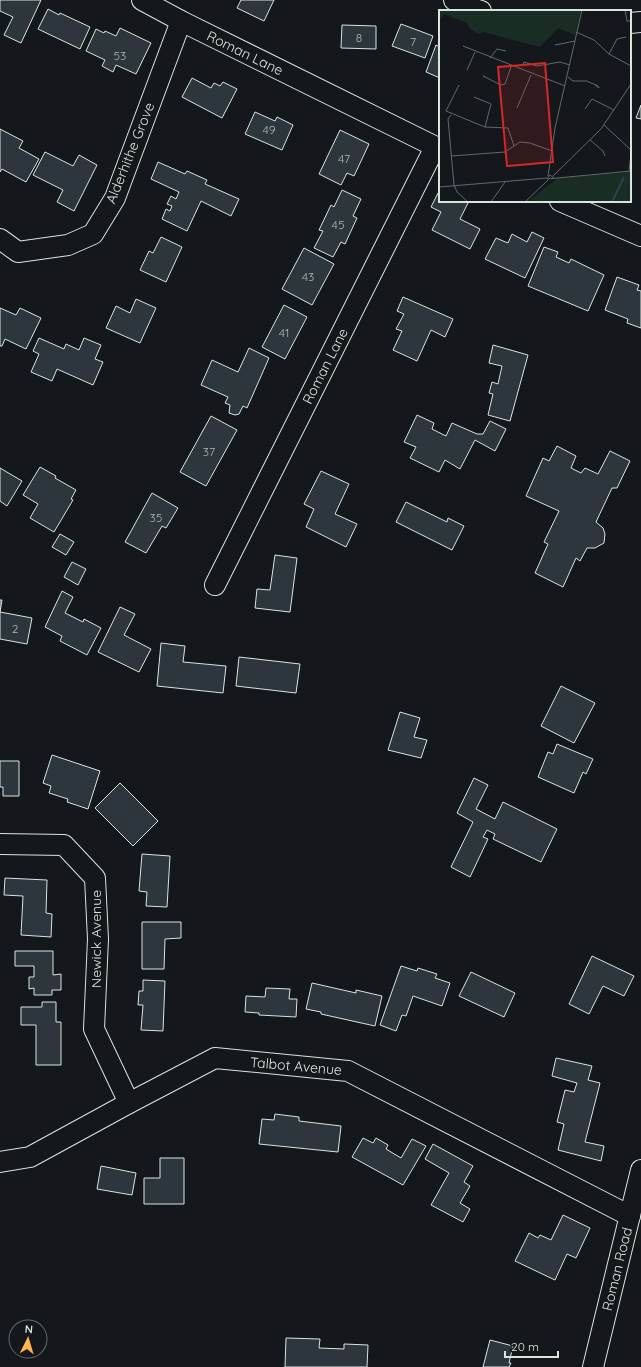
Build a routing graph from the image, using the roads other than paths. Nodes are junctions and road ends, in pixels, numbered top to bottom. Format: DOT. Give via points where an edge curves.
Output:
graph roads {
  1 [pos="142,0"];
  2 [pos="454,0"];
  3 [pos="478,10"];
  4 [pos="181,21"];
  5 [pos="641,22"];
  6 [pos="631,23"];
  7 [pos="438,148"];
  8 [pos="562,202"];
  9 [pos="641,236"];
  10 [pos="0,238"];
  11 [pos="215,585"];
  12 [pos="0,844"];
  13 [pos="129,1103"];
  14 [pos="0,1162"];
  15 [pos="641,1170"];
  16 [pos="630,1216"];
  17 [pos="593,1367"];
  1 -- 4 [label="street, Roman Lane"];
  2 -- 3 [label="street"];
  4 -- 7 [label="street, Roman Lane"];
  4 -- 10 [label="street, Alderhithe Grove" via="115,198 93,234 68,245 18,252"];
  5 -- 6 [label="street"];
  7 -- 11 [label="street, Roman Lane"];
  8 -- 9 [label="street"];
  12 -- 13 [label="street, Newick Avenue" via="64,845 95,878 98,939 94,1029"];
  13 -- 14 [label="street, Talbot Avenue" via="30,1157"];
  13 -- 16 [label="street, Talbot Avenue" via="215,1058 348,1071"];
  15 -- 16 [label="street, Roman Road"];
  16 -- 17 [label="street, Roman Road"];
}
